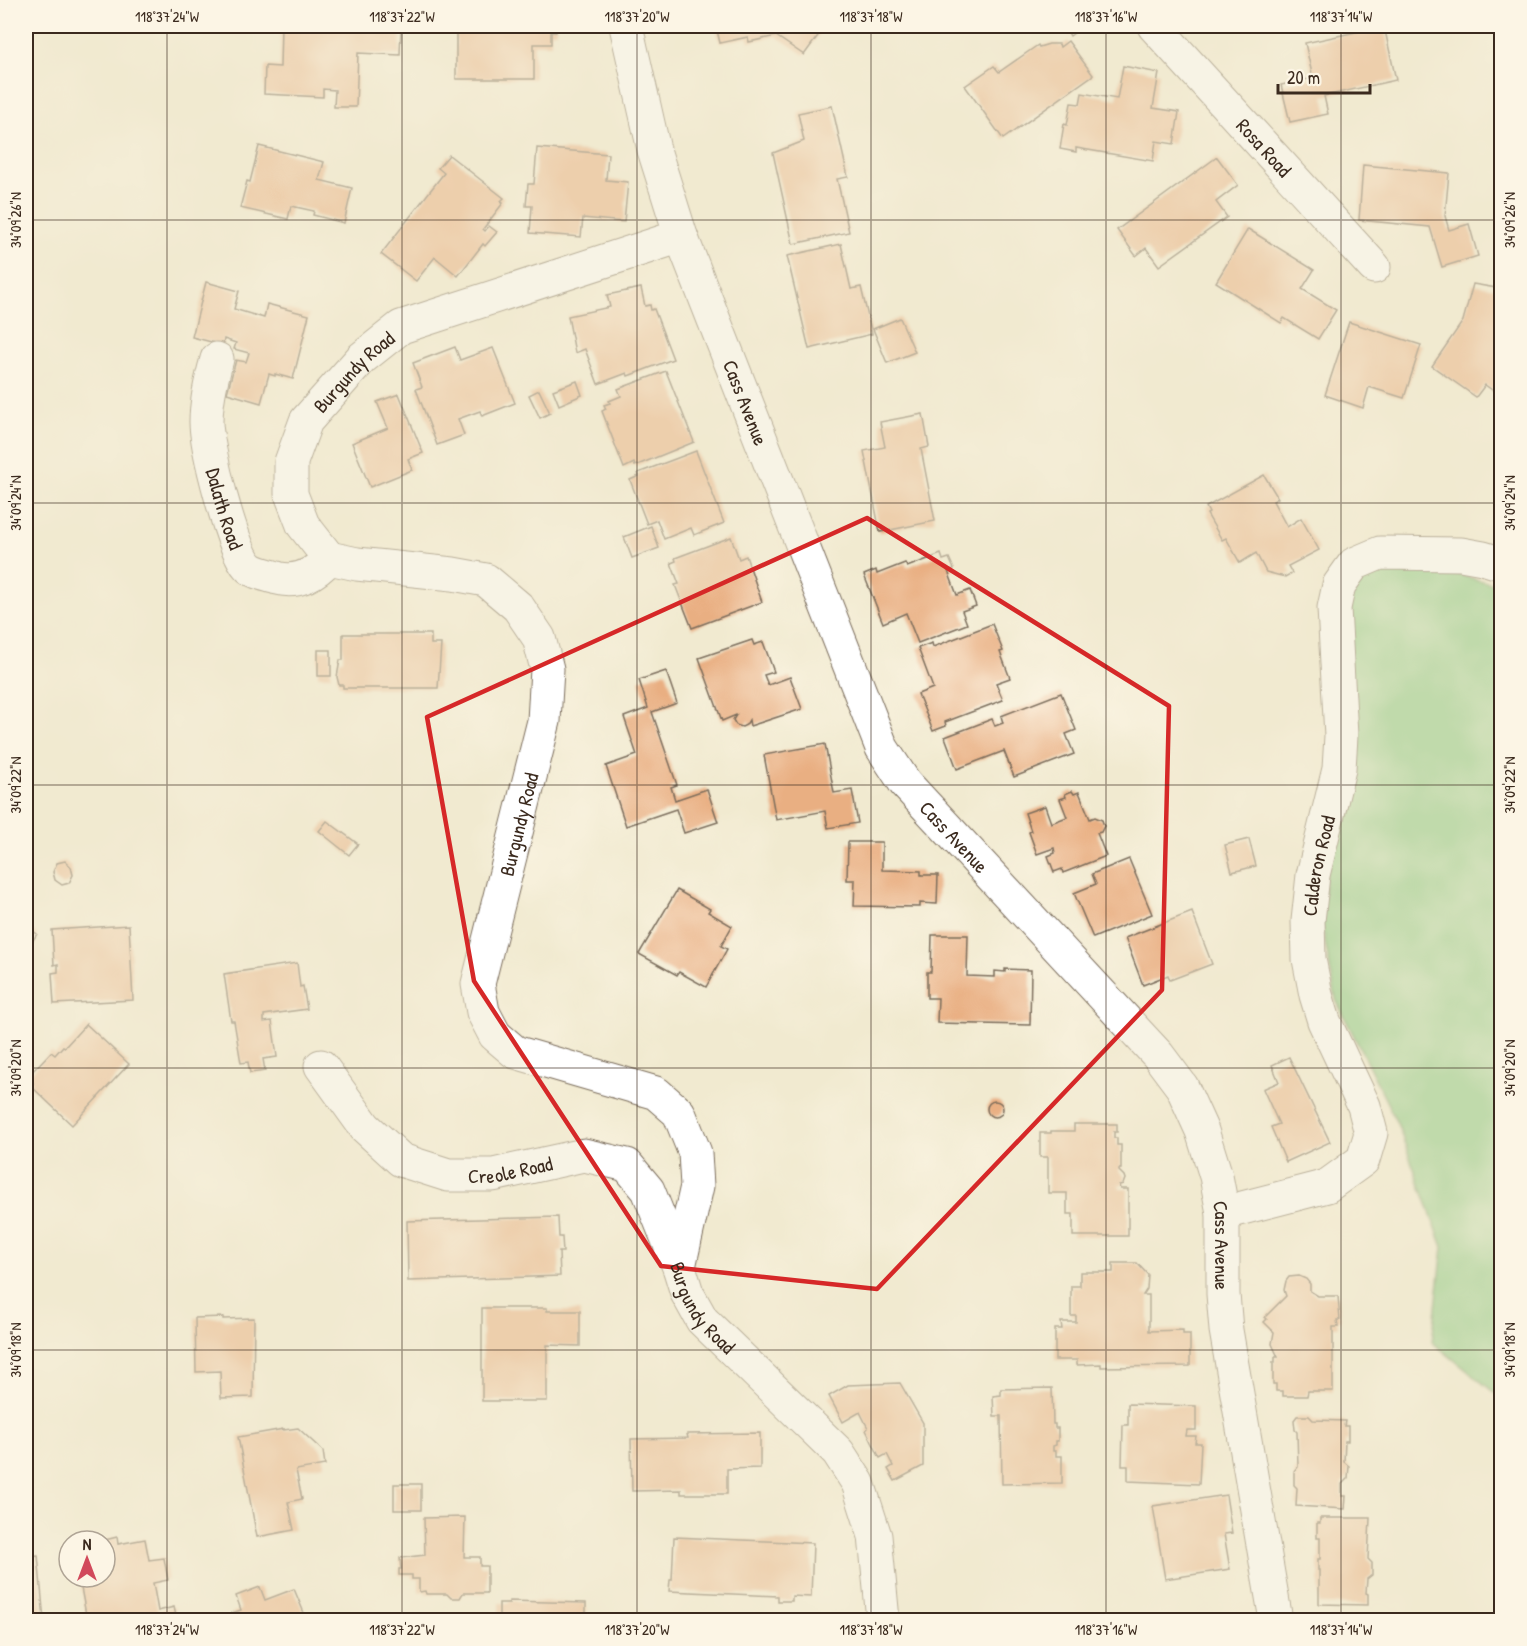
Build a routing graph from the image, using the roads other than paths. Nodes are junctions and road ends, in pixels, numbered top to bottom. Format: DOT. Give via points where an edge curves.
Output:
graph roads {
  1 [pos="626,26"];
  2 [pos="1154,26"];
  3 [pos="681,236"];
  4 [pos="1374,267"];
  5 [pos="218,359"];
  6 [pos="329,558"];
  7 [pos="1502,564"];
  8 [pos="321,1066"];
  9 [pos="1223,1213"];
  10 [pos="679,1267"];
  11 [pos="884,1620"];
  12 [pos="1276,1620"];
  1 -- 3 [label="street, Cass Avenue" via="654,150"];
  2 -- 4 [label="street, Rosa Road"];
  3 -- 6 [label="street, Burgundy Road" via="401,327 362,358 306,421 291,462 291,494 303,525"];
  3 -- 9 [label="street, Cass Avenue" via="882,748 904,783 1148,1043 1182,1087 1202,1131"];
  5 -- 6 [label="street, Dalath Road" via="209,388 207,439 237,547 248,567 287,581 303,578"];
  6 -- 10 [label="street, Burgundy Road" via="486,580 518,607 539,638 547,669 544,721 478,984 483,1012 495,1035 515,1052 656,1093 679,1113 695,1153 698,1186"];
  7 -- 9 [label="street, Calderon Road" via="1461,554 1380,553 1354,564 1339,585 1334,608 1341,736 1339,770 1313,875 1309,959 1324,1021 1364,1106 1371,1133 1363,1160 1327,1186"];
  8 -- 10 [label="street, Creole Road" via="365,1127 401,1160 448,1174 493,1175 584,1155 627,1165 648,1190"];
  9 -- 12 [label="street, Cass Avenue" via="1227,1330"];
  10 -- 11 [label="street, Burgundy Road" via="687,1293 702,1320 838,1452 858,1483 875,1536"];
}
